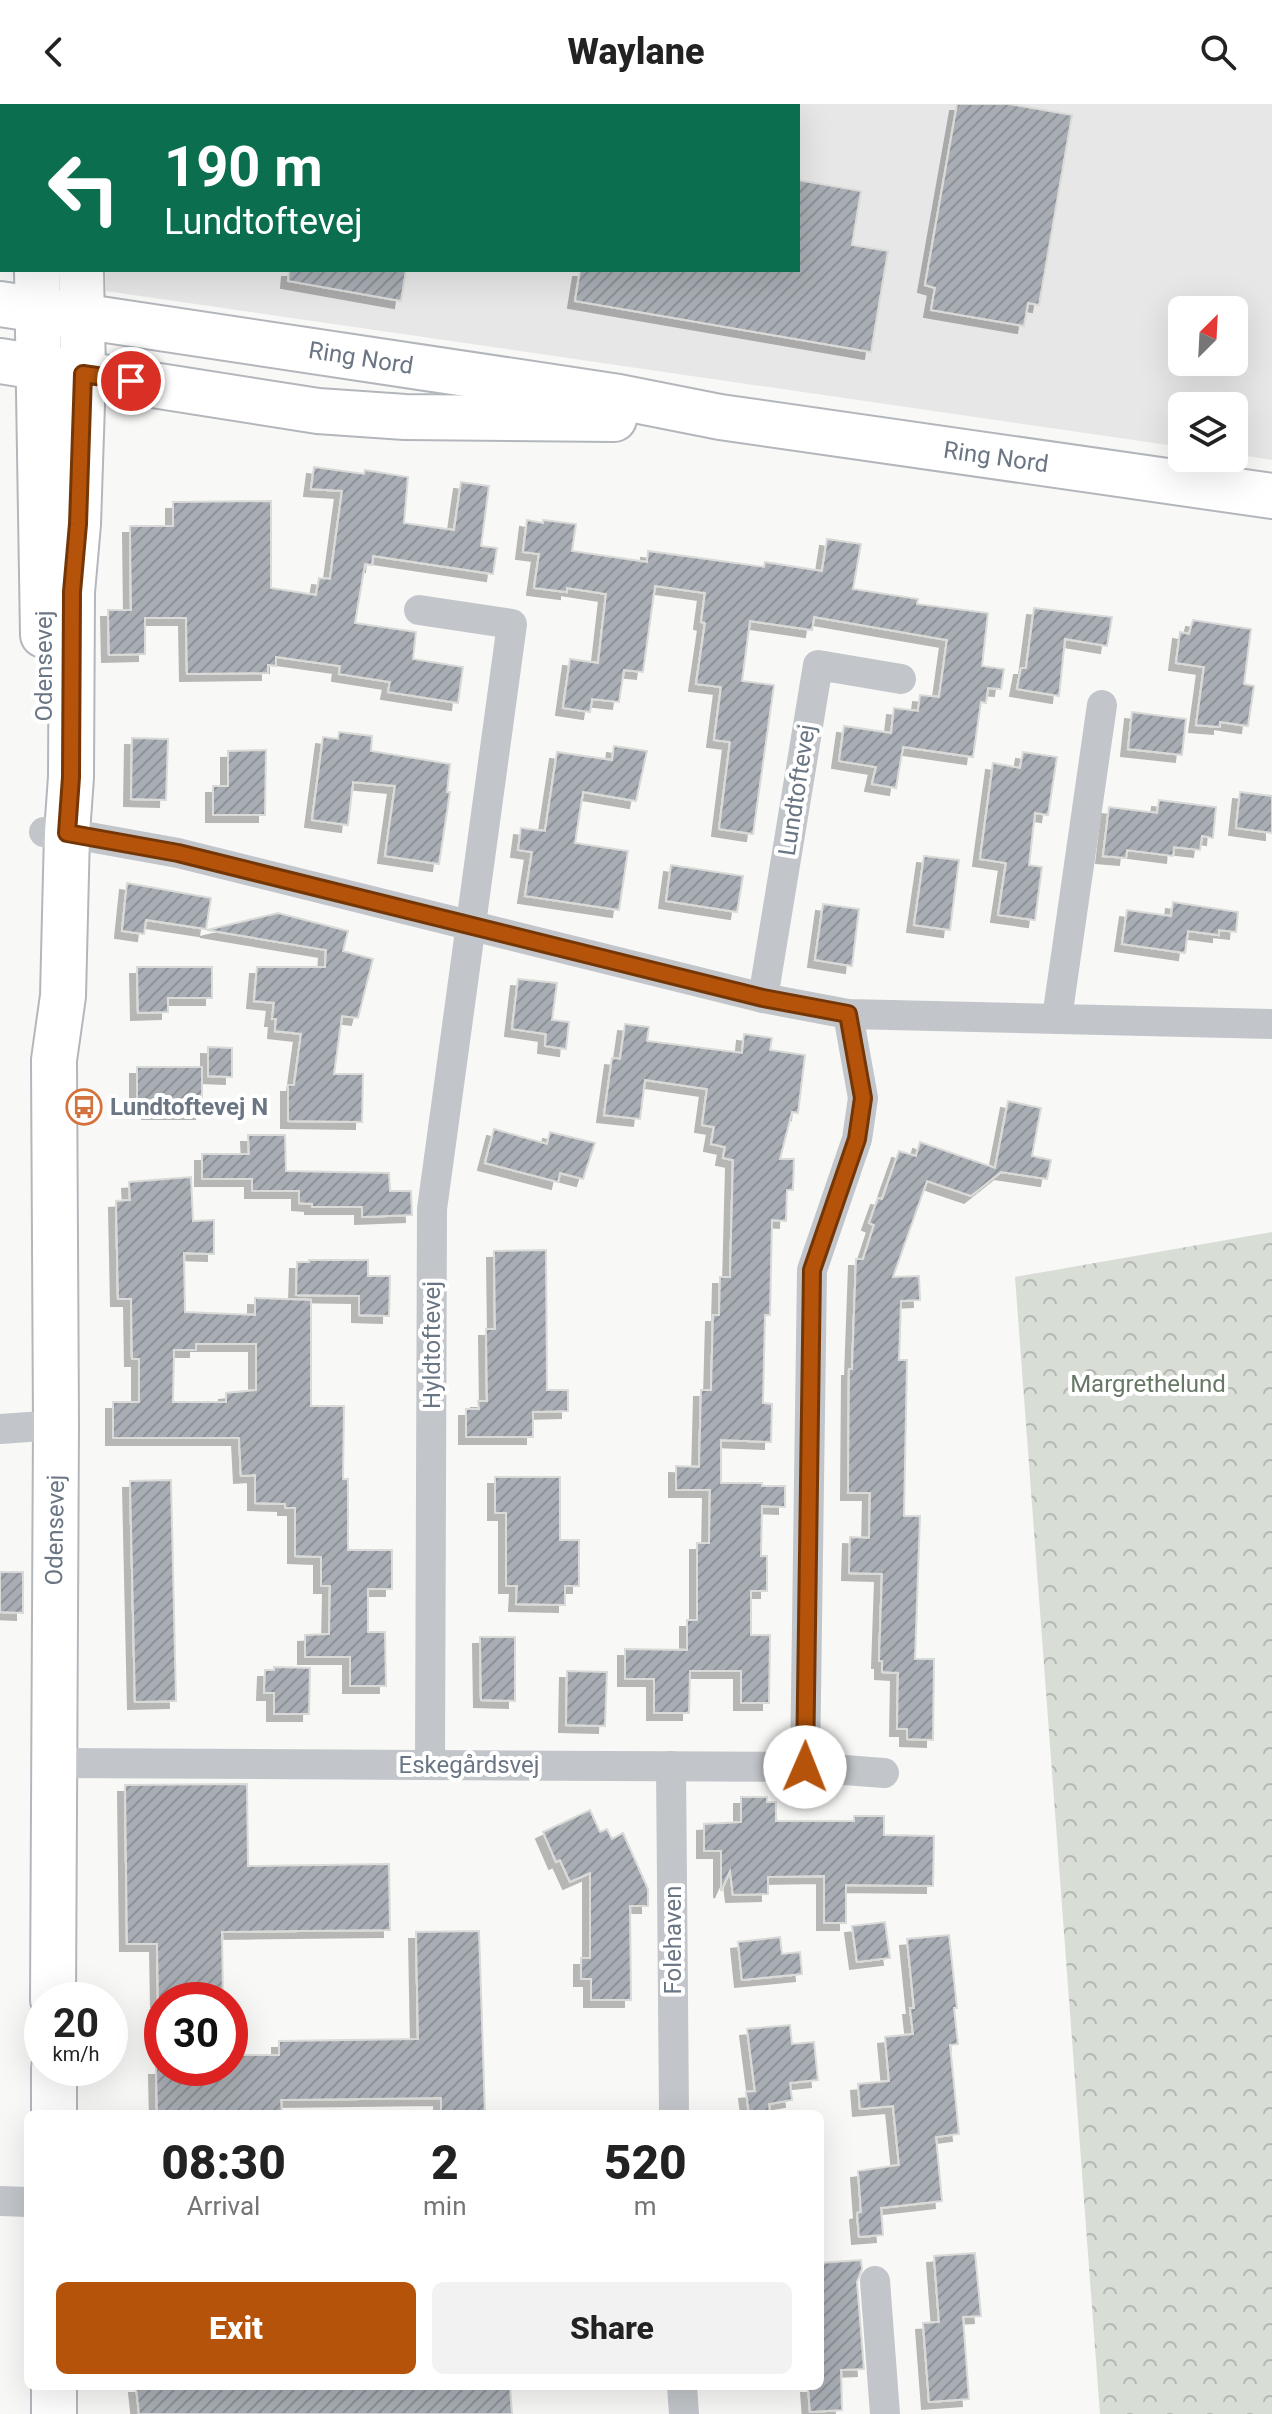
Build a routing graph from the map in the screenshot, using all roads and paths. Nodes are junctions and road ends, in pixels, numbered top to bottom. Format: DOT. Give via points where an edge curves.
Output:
graph roads {
  1 [pos="60,272"];
  2 [pos="80,272"];
  3 [pos="48,335"];
  4 [pos="720,417"];
  5 [pos="1272,496"];
  6 [pos="419,610"];
  7 [pos="901,679"];
  8 [pos="1102,705"];
  9 [pos="56,832"];
  10 [pos="471,927"];
  11 [pos="763,998"];
  12 [pos="848,1014"];
  13 [pos="1057,1018"];
  14 [pos="1272,1024"];
  15 [pos="56,1425"];
  16 [pos="0,1429"];
  17 [pos="53,1763"];
  18 [pos="430,1765"];
  19 [pos="671,1766"];
  20 [pos="805,1767"];
  21 [pos="884,1773"];
  22 [pos="53,1982"];
  23 [pos="54,2086"];
  24 [pos="54,2110"];
  25 [pos="674,2110"];
  26 [pos="0,2201"];
  27 [pos="24,2202"];
  28 [pos="875,2281"];
  29 [pos="54,2390"];
  30 [pos="682,2390"];
  31 [pos="54,2414"];
  32 [pos="684,2414"];
  33 [pos="885,2414"];
  1 -- 3 [label="street"];
  2 -- 3 [label="street, Odensevej"];
  3 -- 4 [label="street, Ring Nord" via="415,366"];
  3 -- 4 [label="street, Ring Nord" via="318,411 405,417"];
  3 -- 9 [label="street, Odensevej" via="43,592"];
  3 -- 9 [label="street, Odensevej" via="78,524 72,592 71,777"];
  4 -- 5 [label="street, Ring Nord"];
  6 -- 10 [label="street" via="512,624"];
  7 -- 11 [label="street, Lundtoftevej" via="818,665"];
  8 -- 13 [label="street"];
  9 -- 10 [label="street" via="178,853"];
  9 -- 15 [label="street, Odensevej" via="63,996 54,1060"];
  10 -- 11 [label="street"];
  10 -- 18 [label="street, Hyldtoftevej" via="432,1209"];
  11 -- 12 [label="street"];
  12 -- 13 [label="street"];
  12 -- 20 [label="street" via="863,1098 857,1139 812,1270"];
  13 -- 14 [label="street"];
  15 -- 16 [label="street"];
  15 -- 17 [label="street, Odensevej"];
  17 -- 18 [label="street, Eskegårdsvej"];
  17 -- 22 [label="street, Odensevej"];
  18 -- 19 [label="street, Eskegårdsvej"];
  19 -- 20 [label="street, Eskegårdsvej"];
  19 -- 25 [label="street, Folehaven"];
  20 -- 21 [label="street, Eskegårdsvej"];
  23 -- 24 [label="street"];
  26 -- 27 [label="street"];
  28 -- 33 [label="street"];
  29 -- 31 [label="street"];
  30 -- 32 [label="street"];
}
